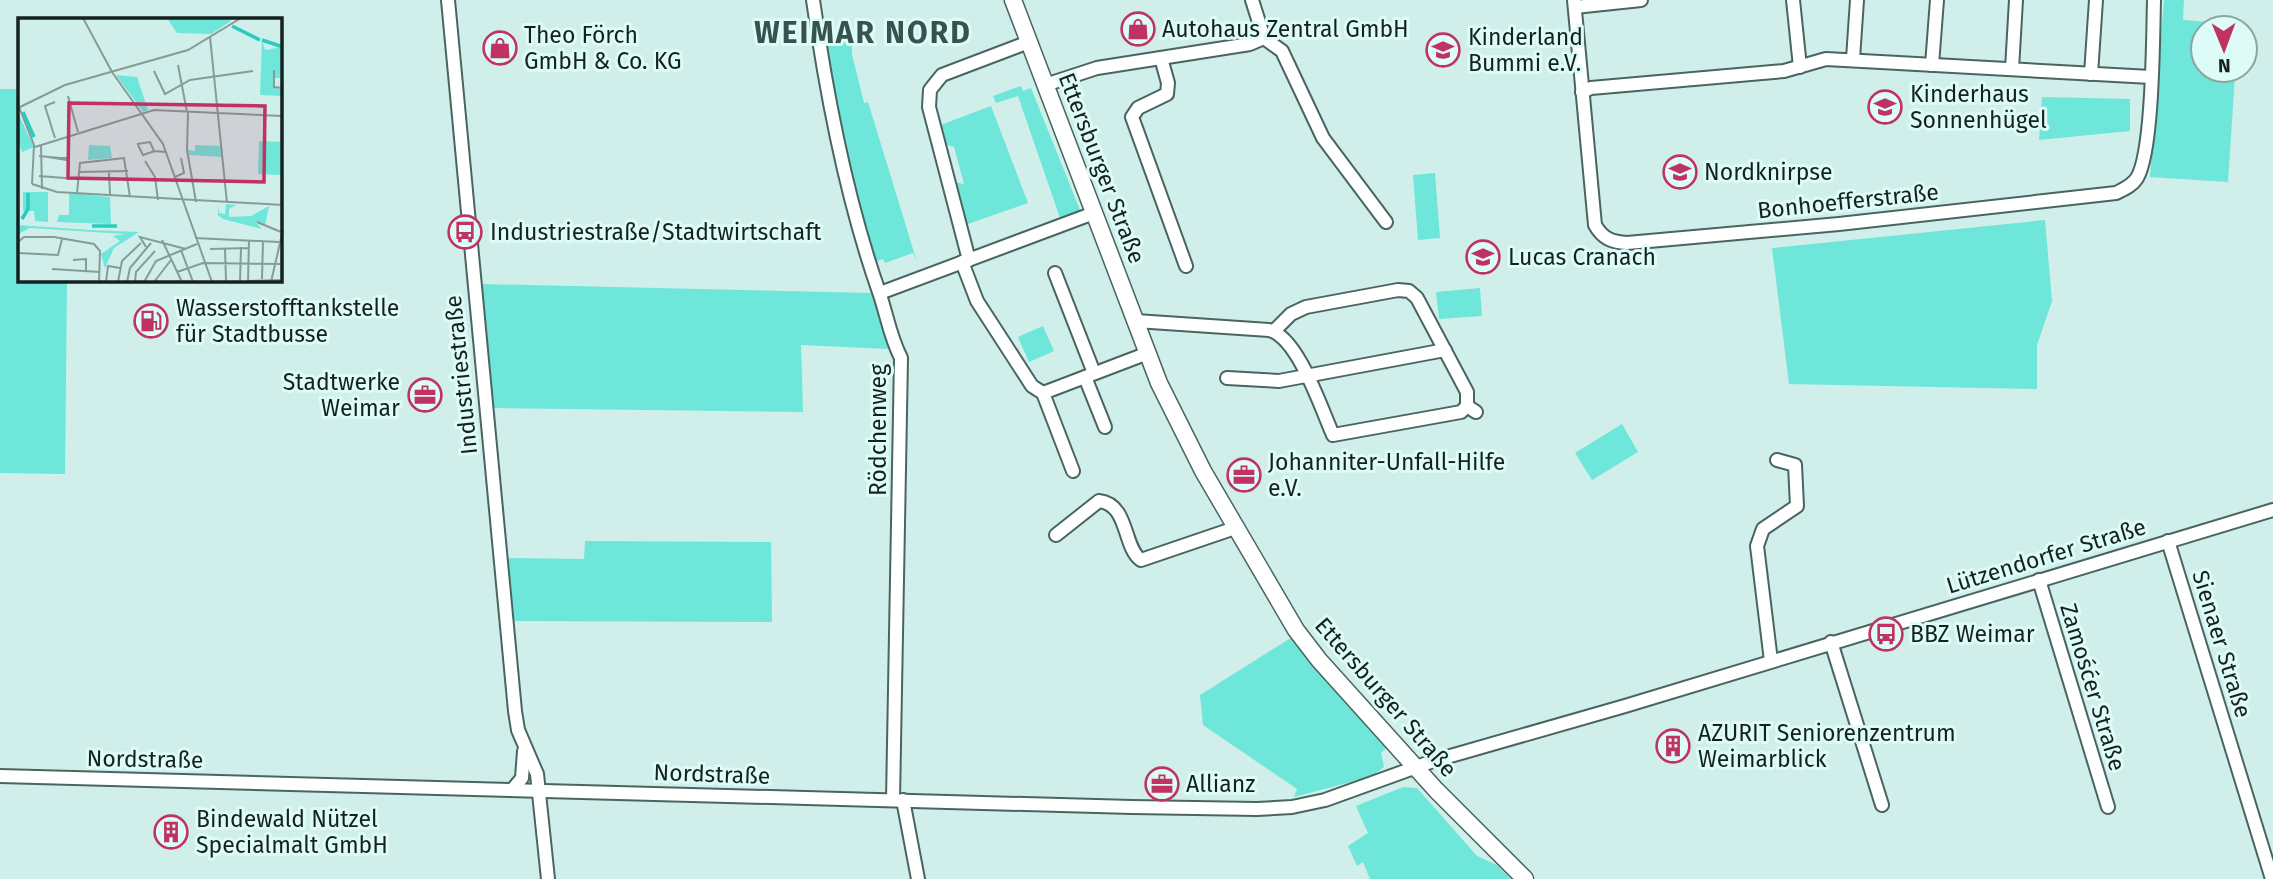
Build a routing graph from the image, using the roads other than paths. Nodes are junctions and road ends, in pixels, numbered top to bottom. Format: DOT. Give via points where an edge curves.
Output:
graph roads {
  1 [pos="448,0"];
  2 [pos="813,0"];
  3 [pos="1013,0"];
  4 [pos="1251,0"];
  5 [pos="1642,0"];
  6 [pos="1793,0"];
  7 [pos="1857,0"];
  8 [pos="1937,0"];
  9 [pos="2016,0"];
  10 [pos="2096,0"];
  11 [pos="2154,0"];
  12 [pos="1574,3"];
  13 [pos="1264,38"];
  14 [pos="1029,42"];
  15 [pos="1161,58"];
  16 [pos="1853,59"];
  17 [pos="1932,65"];
  18 [pos="1800,67"];
  19 [pos="2012,69"];
  20 [pos="2091,74"];
  21 [pos="2151,77"];
  22 [pos="1045,85"];
  23 [pos="1582,92"];
  24 [pos="1094,213"];
  25 [pos="1386,222"];
  26 [pos="966,261"];
  27 [pos="1186,266"];
  28 [pos="1055,273"];
  29 [pos="880,293"];
  30 [pos="1136,321"];
  31 [pos="1274,331"];
  32 [pos="1445,350"];
  33 [pos="1148,353"];
  34 [pos="1089,375"];
  35 [pos="1306,376"];
  36 [pos="1227,378"];
  37 [pos="1042,393"];
  38 [pos="1105,427"];
  39 [pos="1777,460"];
  40 [pos="1073,471"];
  41 [pos="2273,510"];
  42 [pos="1235,528"];
  43 [pos="1056,535"];
  44 [pos="2168,541"];
  45 [pos="2039,580"];
  46 [pos="1831,642"];
  47 [pos="1771,660"];
  48 [pos="524,743"];
  49 [pos="1416,767"];
  50 [pos="0,776"];
  51 [pos="512,790"];
  52 [pos="539,790"];
  53 [pos="898,800"];
  54 [pos="1882,805"];
  55 [pos="2108,807"];
  56 [pos="548,879"];
  57 [pos="918,879"];
  58 [pos="1525,879"];
  59 [pos="2272,879"];
  1 -- 48 [label="street, Industriestraße" via="506,634 515,712"];
  2 -- 29 [label="street, Rödchenweg" via="831,118"];
  3 -- 14 [label="street, Ettersburger Straße"];
  4 -- 13 [label="street"];
  5 -- 12 [label="street, Bonhoefferstraße"];
  6 -- 18 [label="street"];
  7 -- 16 [label="street"];
  8 -- 17 [label="street"];
  9 -- 19 [label="street"];
  10 -- 20 [label="street"];
  11 -- 21 [label="street, Bonhoefferstraße"];
  12 -- 23 [label="street, Bonhoefferstraße"];
  13 -- 15 [label="street"];
  13 -- 25 [label="street" via="1282,51 1322,138"];
  14 -- 22 [label="street, Ettersburger Straße"];
  14 -- 26 [label="street" via="942,75 930,90 929,107"];
  15 -- 22 [label="street" via="1097,68"];
  15 -- 27 [label="street" via="1167,94 1138,108 1132,117"];
  16 -- 17 [label="street"];
  16 -- 18 [label="street" via="1826,59"];
  17 -- 19 [label="street"];
  18 -- 23 [label="street"];
  19 -- 20 [label="street"];
  20 -- 21 [label="street"];
  21 -- 23 [label="street, Bonhoefferstraße" via="2141,167 2133,183 2116,193 1627,243 1601,236 1595,225"];
  22 -- 24 [label="street, Ettersburger Straße"];
  24 -- 26 [label="street"];
  24 -- 30 [label="street, Ettersburger Straße"];
  26 -- 29 [label="street"];
  26 -- 37 [label="street" via="977,301 1032,386"];
  28 -- 34 [label="street"];
  29 -- 53 [label="street, Rödchenweg" via="901,358"];
  30 -- 31 [label="street"];
  30 -- 33 [label="street, Ettersburger Straße"];
  31 -- 32 [label="street" via="1306,307 1404,290 1418,298"];
  31 -- 35 [label="street" via="1294,349"];
  32 -- 35 [label="street"];
  32 -- 35 [label="street" via="1472,409 1334,435"];
  33 -- 34 [label="street"];
  33 -- 42 [label="street, Ettersburger Straße" via="1172,414"];
  34 -- 37 [label="street"];
  34 -- 38 [label="street"];
  35 -- 36 [label="street" via="1279,381"];
  37 -- 40 [label="street"];
  39 -- 47 [label="street" via="1795,465 1797,506 1763,529 1758,546"];
  41 -- 44 [label="street, Lützendorfer Straße"];
  42 -- 43 [label="street" via="1141,560 1116,512 1100,502"];
  42 -- 49 [label="street, Ettersburger Straße" via="1296,630"];
  44 -- 45 [label="street, Lützendorfer Straße"];
  44 -- 59 [label="street, Sienaer Straße"];
  45 -- 46 [label="street, Lützendorfer Straße"];
  45 -- 55 [label="street, Zamośćer Straße"];
  46 -- 47 [label="street, Lützendorfer Straße"];
  46 -- 54 [label="street"];
  47 -- 49 [label="street, Lützendorfer Straße"];
  48 -- 51 [label="street, Industriestraße" via="524,771"];
  48 -- 52 [label="street, Industriestraße"];
  49 -- 53 [label="street, Nordstraße" via="1292,807"];
  49 -- 58 [label="street, Ettersburger Straße"];
  50 -- 51 [label="street, Nordstraße"];
  51 -- 52 [label="street, Nordstraße"];
  52 -- 53 [label="street, Nordstraße"];
  52 -- 56 [label="street, Industriestraße"];
  53 -- 57 [label="street, Rödchenweg"];
}
